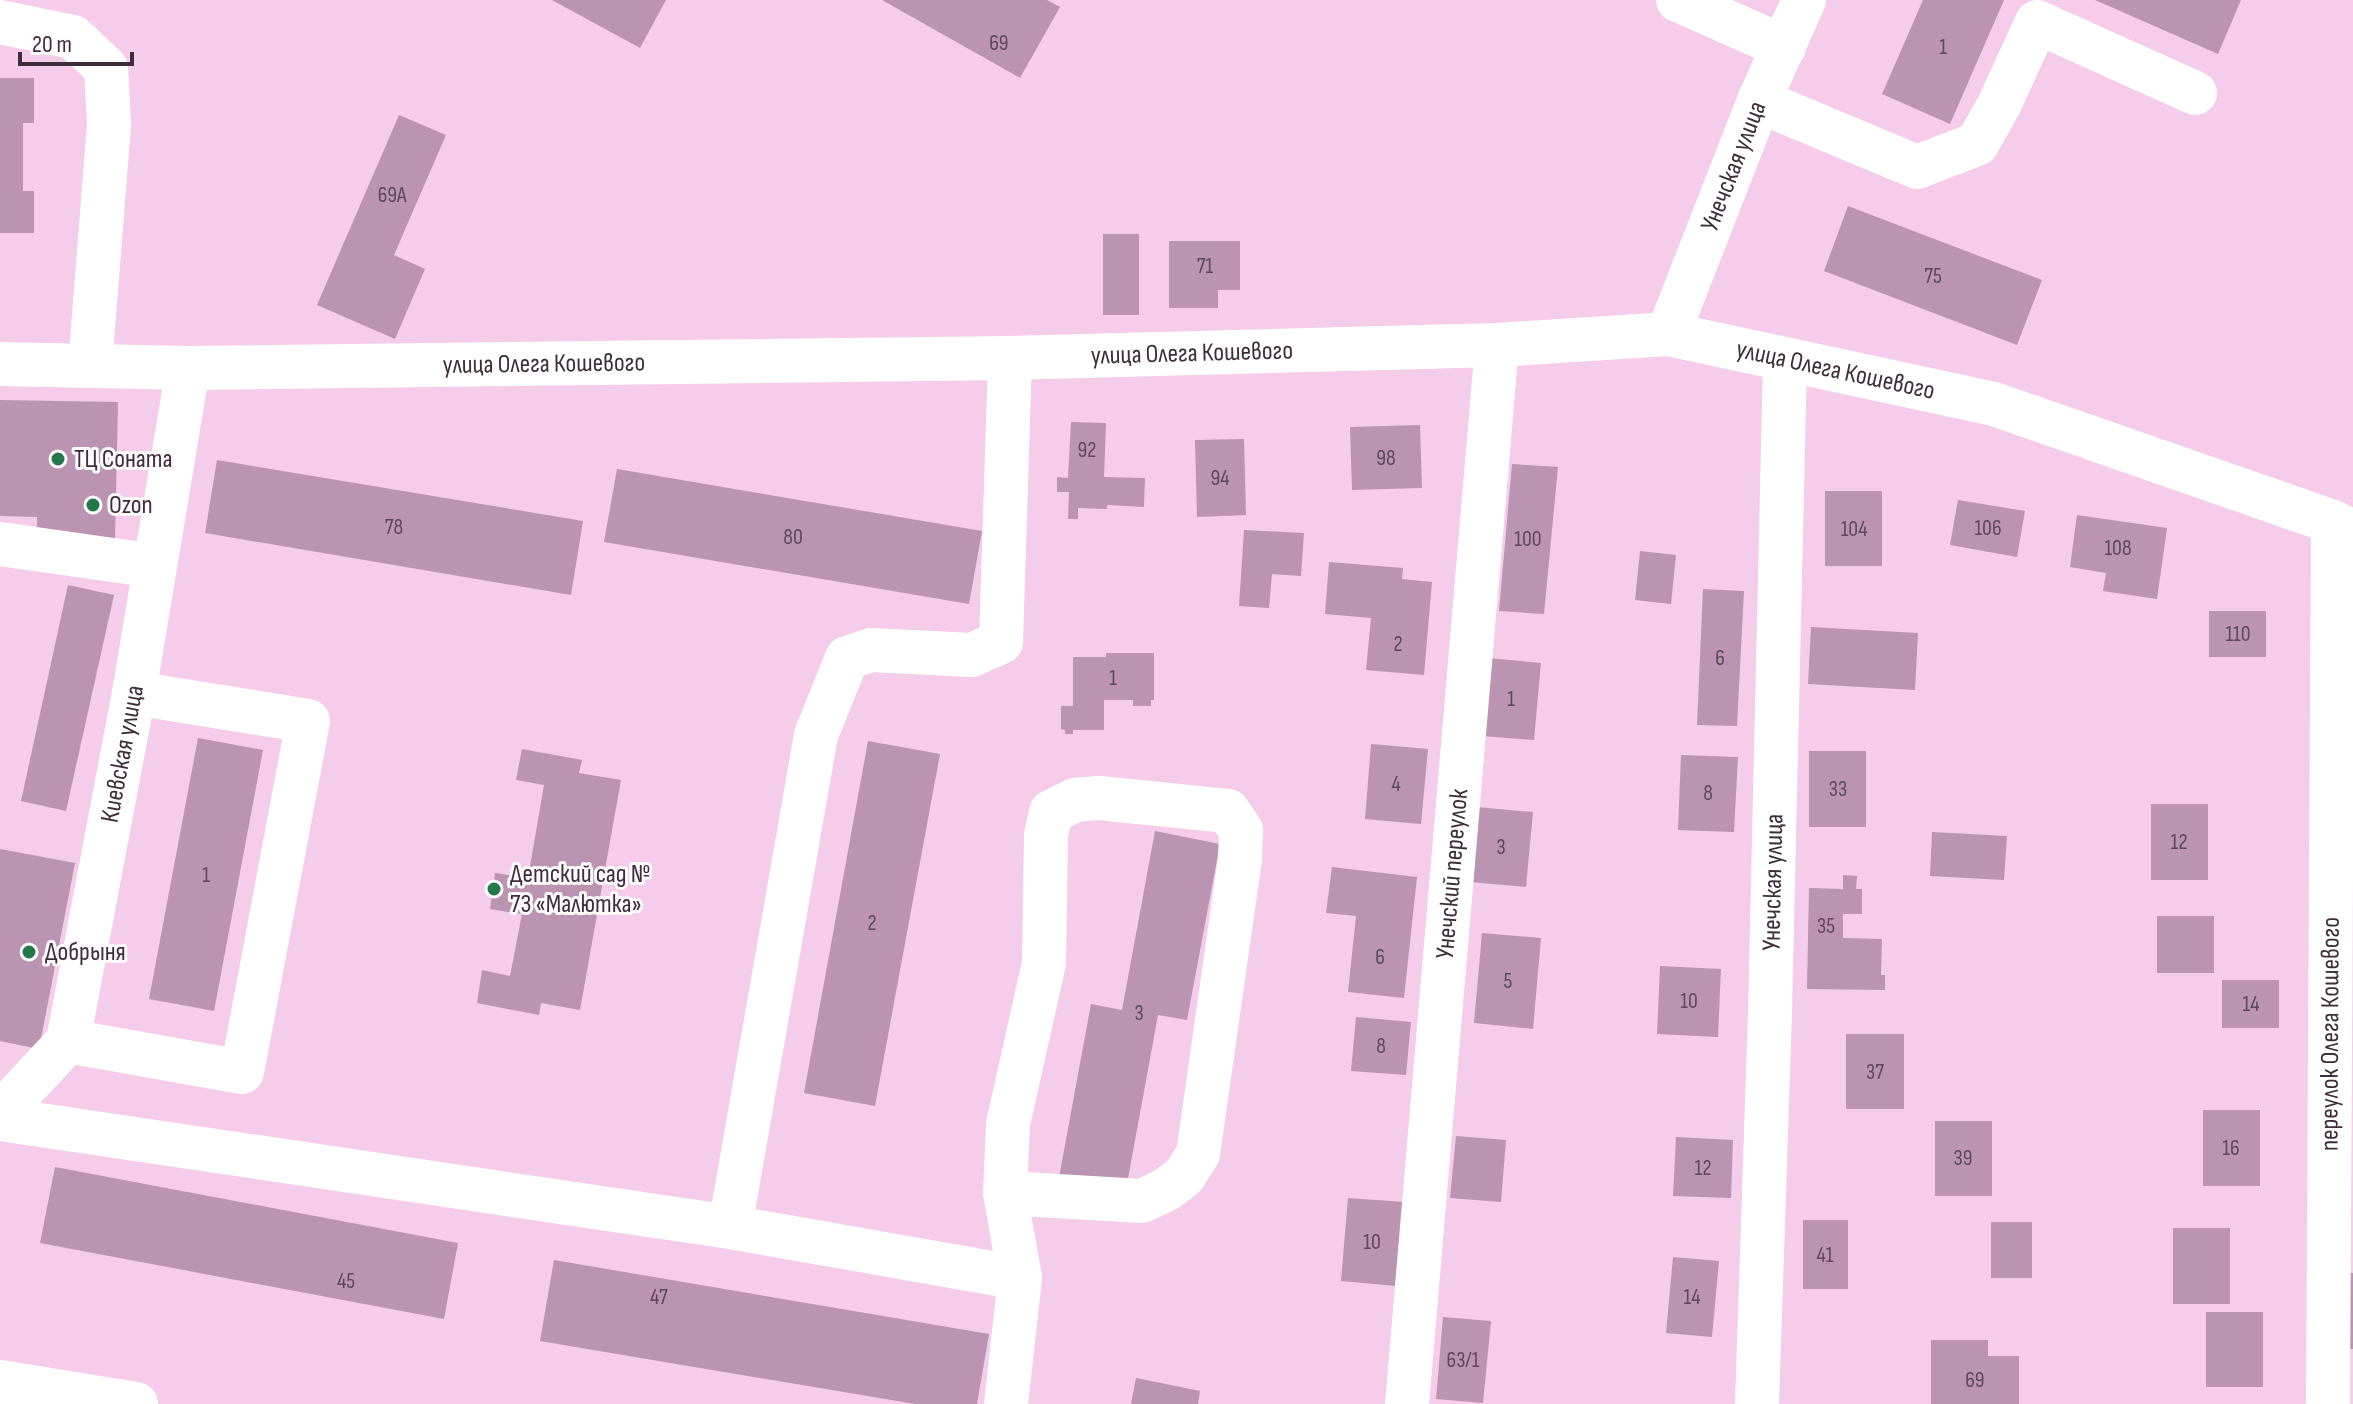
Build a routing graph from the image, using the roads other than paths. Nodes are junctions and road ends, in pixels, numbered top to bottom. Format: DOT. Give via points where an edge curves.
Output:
graph roads {
  1 [pos="1678,0"];
  2 [pos="1804,0"];
  3 [pos="0,22"];
  4 [pos="1784,47"];
  5 [pos="2195,93"];
  6 [pos="1759,101"];
  7 [pos="1668,334"];
  8 [pos="1497,345"];
  9 [pos="1010,358"];
  10 [pos="1785,360"];
  11 [pos="0,364"];
  12 [pos="90,366"];
  13 [pos="188,368"];
  14 [pos="2343,527"];
  15 [pos="0,544"];
  16 [pos="155,566"];
  17 [pos="134,693"];
  18 [pos="68,1041"];
  19 [pos="0,1116"];
  20 [pos="1005,1193"];
  21 [pos="730,1227"];
  22 [pos="1020,1278"];
  23 [pos="9,1390"];
  24 [pos="136,1404"];
  25 [pos="1006,1404"];
  26 [pos="1407,1404"];
  27 [pos="1757,1404"];
  28 [pos="2328,1404"];
  1 -- 4 [label="street"];
  2 -- 4 [label="street, Унечская улица"];
  3 -- 12 [label="street" via="73,37 106,68 109,125"];
  4 -- 6 [label="street, Унечская улица"];
  5 -- 6 [label="street" via="2037,22 1977,144 1917,167"];
  6 -- 7 [label="street, Унечская улица"];
  7 -- 8 [label="street, улица Олега Кошевого"];
  7 -- 10 [label="street, улица Олега Кошевого"];
  8 -- 9 [label="street, улица Олега Кошевого"];
  8 -- 26 [label="street, Унечский переулок"];
  9 -- 13 [label="street, улица Олега Кошевого"];
  9 -- 21 [label="street" via="1001,642 972,655 871,650 847,658 816,735"];
  10 -- 14 [label="street, улица Олега Кошевого" via="1994,404"];
  10 -- 27 [label="street, Унечская улица"];
  11 -- 12 [label="street, улица Олега Кошевого"];
  12 -- 13 [label="street, улица Олега Кошевого"];
  13 -- 16 [label="street, Киевская улица"];
  14 -- 28 [label="street, переулок Олега Кошевого"];
  15 -- 16 [label="street"];
  16 -- 17 [label="street, Киевская улица"];
  17 -- 18 [label="street, Киевская улица"];
  17 -- 18 [label="street" via="308,721 242,1072"];
  18 -- 19 [label="street"];
  19 -- 21 [label="street"];
  20 -- 20 [label="street" via="1008,1124 1044,963 1051,812 1075,800 1099,798 1228,811 1241,830 1240,859 1198,1154 1184,1176 1142,1201"];
  20 -- 22 [label="street"];
  21 -- 22 [label="street"];
  22 -- 25 [label="street"];
  23 -- 24 [label="street"];
}
